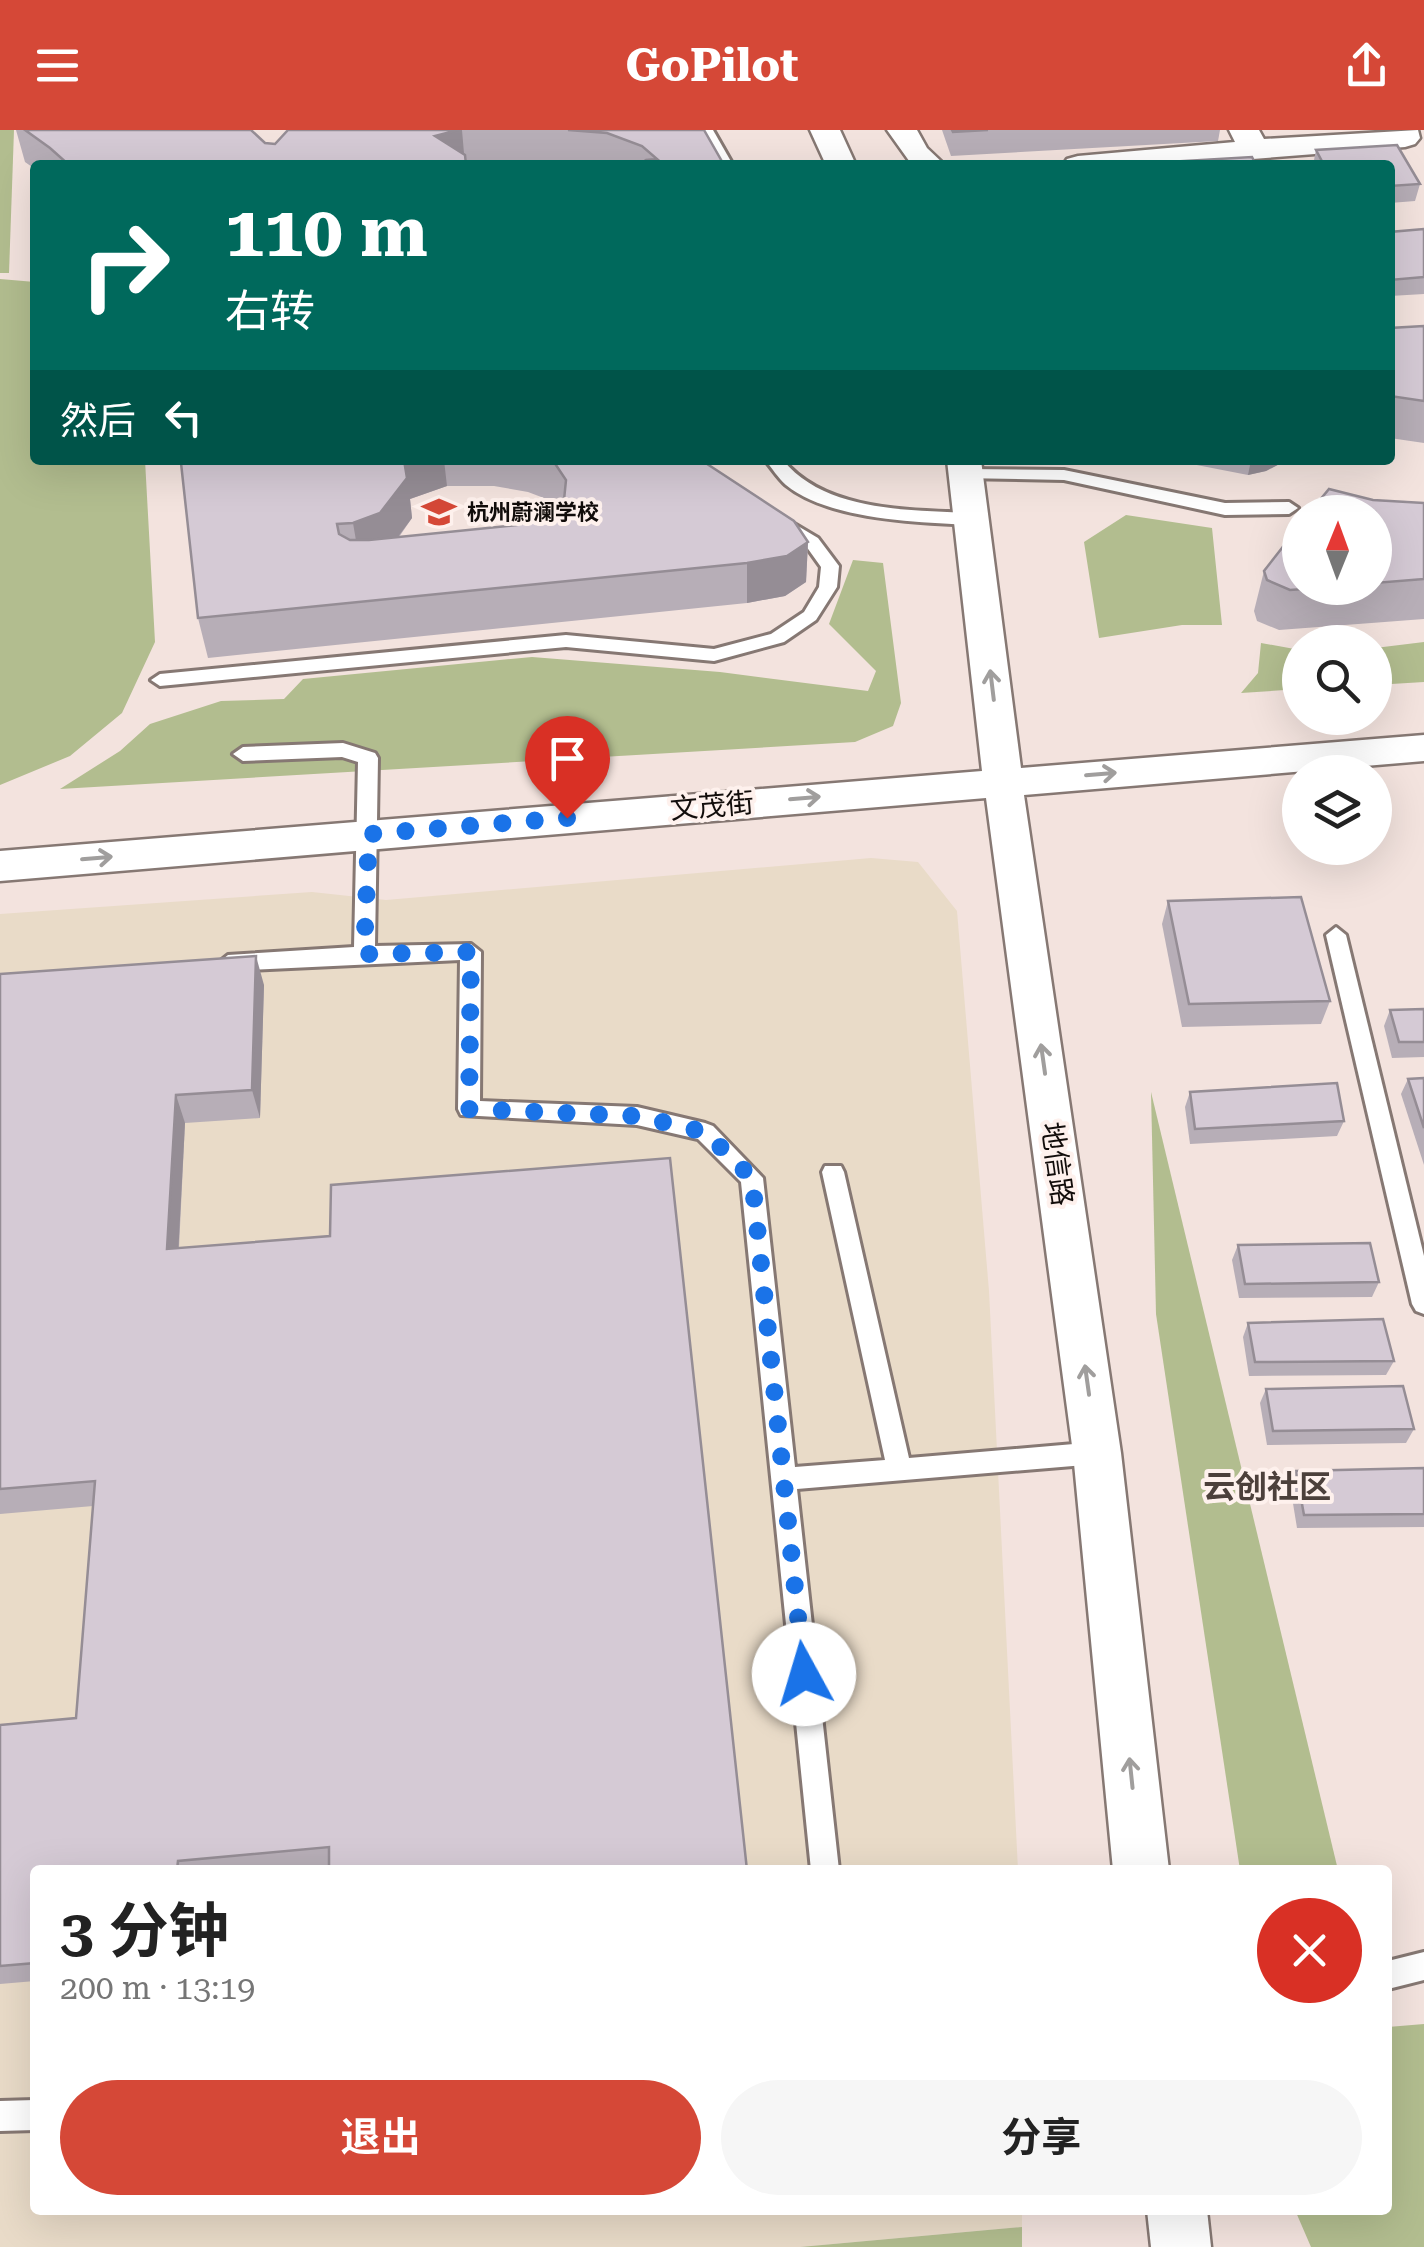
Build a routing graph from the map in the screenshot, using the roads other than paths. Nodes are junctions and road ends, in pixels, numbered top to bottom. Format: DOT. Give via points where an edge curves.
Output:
graph roads {
  1 [pos="706,130"];
  2 [pos="825,130"];
  3 [pos="902,130"];
  4 [pos="1249,140"];
  5 [pos="1411,142"];
  6 [pos="723,160"];
  7 [pos="839,160"];
  8 [pos="924,160"];
  9 [pos="1112,160"];
  10 [pos="778,465"];
  11 [pos="965,467"];
  12 [pos="1282,508"];
  13 [pos="768,514"];
  14 [pos="971,519"];
  15 [pos="160,680"];
  16 [pos="1424,748"];
  17 [pos="243,754"];
  18 [pos="1004,782"];
  19 [pos="369,834"];
  20 [pos="0,866"];
  21 [pos="1336,935"];
  22 [pos="364,954"];
  23 [pos="211,964"];
  24 [pos="833,1172"];
  25 [pos="1424,1304"];
  26 [pos="1097,1453"];
  27 [pos="900,1469"];
  28 [pos="782,1479"];
  29 [pos="824,1865"];
  30 [pos="1140,1865"];
  31 [pos="1424,1966"];
  32 [pos="1392,1974"];
  33 [pos="30,2114"];
  34 [pos="0,2116"];
  35 [pos="1179,2215"];
  36 [pos="1182,2247"];
  1 -- 6 [label="lane"];
  2 -- 7 [label="street"];
  3 -- 8 [label="street"];
  4 -- 5 [label="street"];
  4 -- 9 [label="street"];
  10 -- 14 [label="lane" via="793,482 841,500 901,515"];
  11 -- 12 [label="lane" via="1064,474 1225,508"];
  11 -- 14 [label="street, 地信路"];
  13 -- 15 [label="lane" via="812,542 830,566 828,587 810,616 777,638 730,651 566,641"];
  18 -- 14 [label="street, 地信路, one-way"];
  18 -- 16 [label="street, 文茂街, one-way"];
  17 -- 19 [label="lane" via="344,750 368,758"];
  19 -- 18 [label="street, 文茂街, one-way"];
  26 -- 18 [label="street, 地信路, one-way"];
  20 -- 19 [label="street, 文茂街, one-way"];
  19 -- 22 [label="lane"];
  21 -- 25 [label="lane"];
  22 -- 23 [label="lane"];
  22 -- 28 [label="lane" via="471,952 469,1109 637,1116 705,1132 752,1178"];
  24 -- 27 [label="lane"];
  26 -- 27 [label="lane"];
  30 -- 26 [label="street, 地信路, one-way"];
  27 -- 28 [label="lane"];
  28 -- 29 [label="lane"];
  31 -- 32 [label="lane"];
  33 -- 34 [label="lane"];
  35 -- 36 [label="street"];
}
